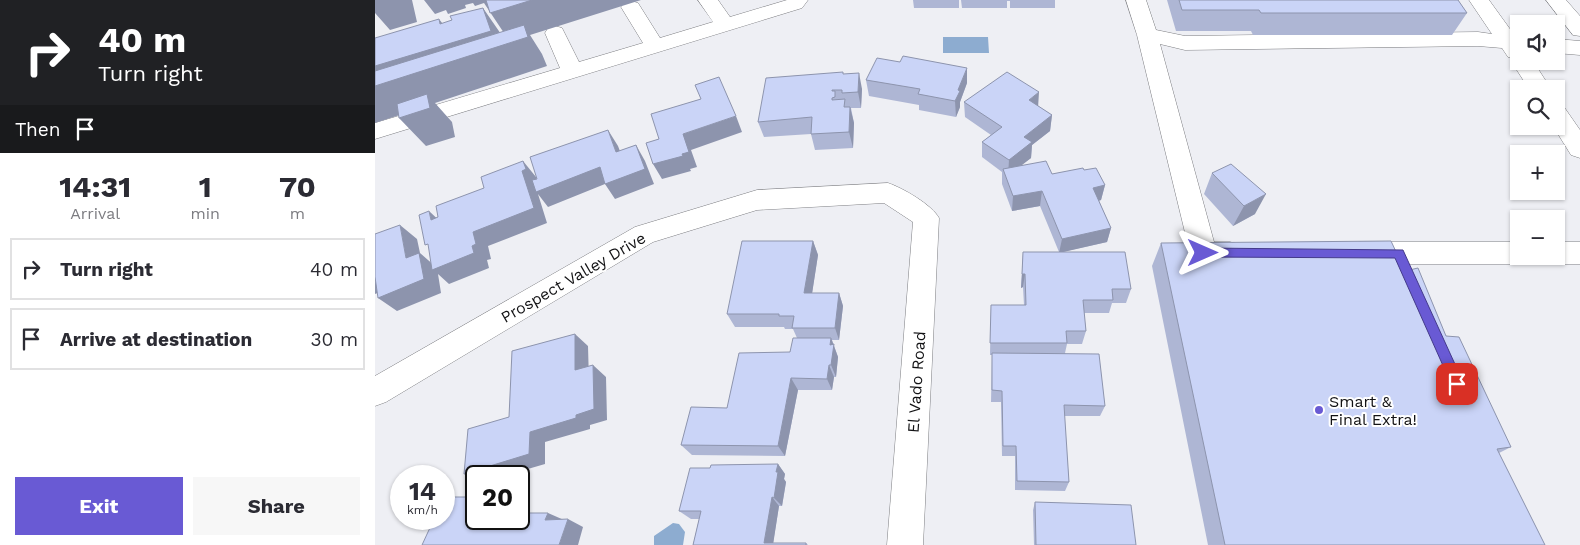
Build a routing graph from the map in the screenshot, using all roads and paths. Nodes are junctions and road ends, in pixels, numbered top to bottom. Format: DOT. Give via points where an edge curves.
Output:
graph roads {
  1 [pos="708,0"];
  2 [pos="798,0"];
  3 [pos="1136,0"];
  4 [pos="1479,0"];
  5 [pos="1556,0"];
  6 [pos="631,7"];
  7 [pos="725,25"];
  8 [pos="1580,30"];
  9 [pos="555,33"];
  10 [pos="1147,35"];
  11 [pos="1510,39"];
  12 [pos="655,46"];
  13 [pos="1510,46"];
  14 [pos="1565,47"];
  15 [pos="1580,48"];
  16 [pos="572,71"];
  17 [pos="1565,126"];
  18 [pos="375,131"];
  19 [pos="1580,149"];
  20 [pos="926,218"];
  21 [pos="1250,253"];
  22 [pos="1333,253"];
  23 [pos="1565,253"];
  24 [pos="1580,253"];
  25 [pos="1510,254"];
  26 [pos="375,392"];
  27 [pos="905,545"];
  1 -- 7 [label="street"];
  2 -- 7 [label="street" via="795,4"];
  3 -- 10 [label="street"];
  4 -- 11 [label="street"];
  5 -- 8 [label="street"];
  6 -- 12 [label="street"];
  7 -- 12 [label="street"];
  9 -- 16 [label="street"];
  10 -- 13 [label="street" via="1185,43 1478,39"];
  10 -- 21 [label="street" via="1203,253"];
  12 -- 16 [label="street"];
  14 -- 15 [label="street"];
  16 -- 18 [label="street"];
  17 -- 19 [label="street"];
  20 -- 26 [label="street, Prospect Valley Drive" via="889,193 757,200 644,234"];
  20 -- 27 [label="street, El Vado Road"];
  22 -- 25 [label="street" via="1405,267"];
  23 -- 24 [label="street"];
}
